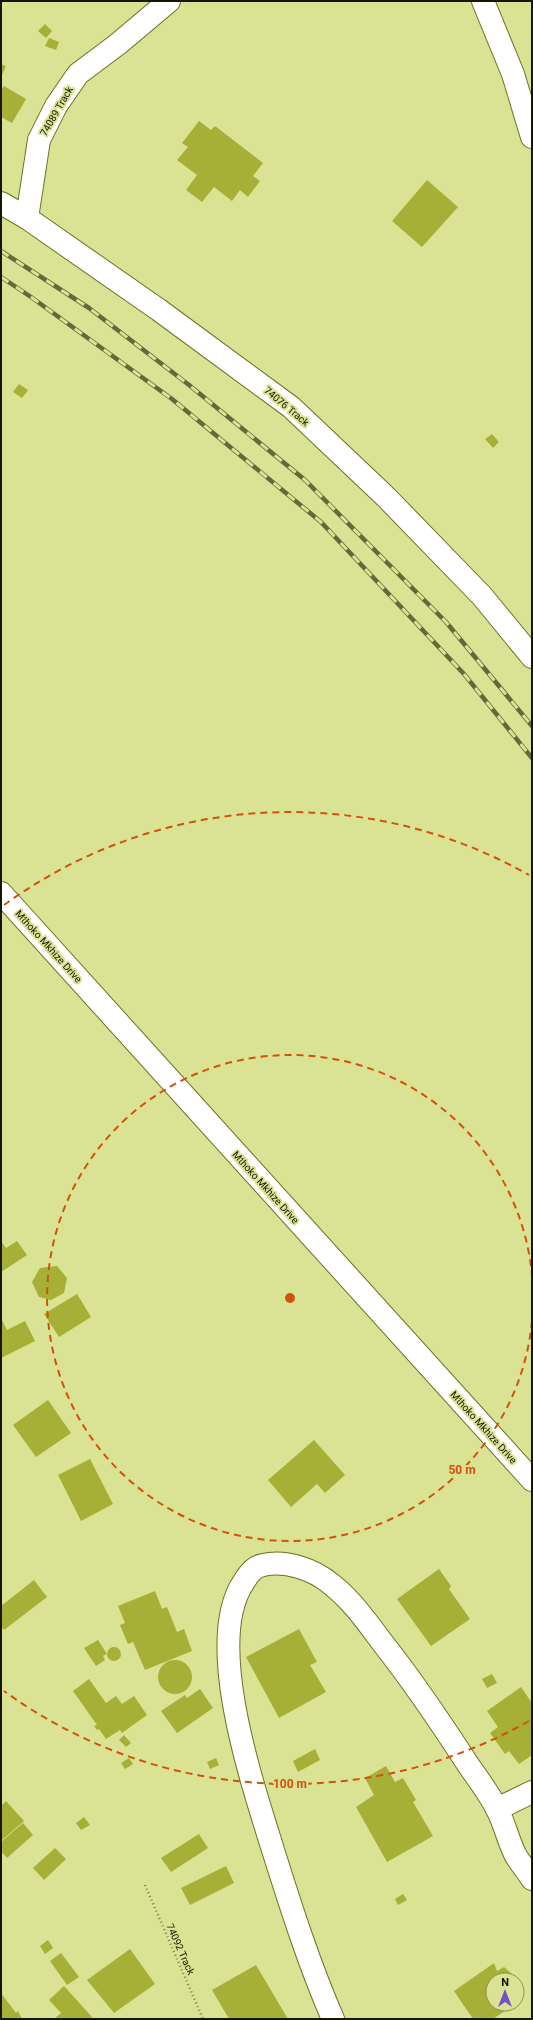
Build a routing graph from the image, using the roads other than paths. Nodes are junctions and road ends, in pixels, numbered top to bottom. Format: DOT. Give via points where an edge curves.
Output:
graph roads {
  1 [pos="169,1"];
  2 [pos="483,1"];
  3 [pos="532,137"];
  4 [pos="1,203"];
  5 [pos="27,218"];
  6 [pos="532,657"];
  7 [pos="1,893"];
  8 [pos="532,1480"];
  9 [pos="532,1792"];
  10 [pos="497,1809"];
  11 [pos="532,1879"];
  12 [pos="332,2019"];
  1 -- 5 [label="street, 74089 Track" via="78,74 56,106 39,140"];
  2 -- 3 [label="street" via="513,74"];
  4 -- 5 [label="street, 74076 Track"];
  5 -- 6 [label="street, 74076 Track" via="291,407 386,497 482,596"];
  7 -- 8 [label="street, Mthoko Mkhize Drive"];
  9 -- 10 [label="street"];
  10 -- 11 [label="street" via="516,1856"];
  10 -- 12 [label="street" via="423,1695 346,1597 332,1584 312,1572 292,1565 258,1566 249,1573 237,1592 229,1621 229,1668 239,1730 245,1760 286,1891"];
}
